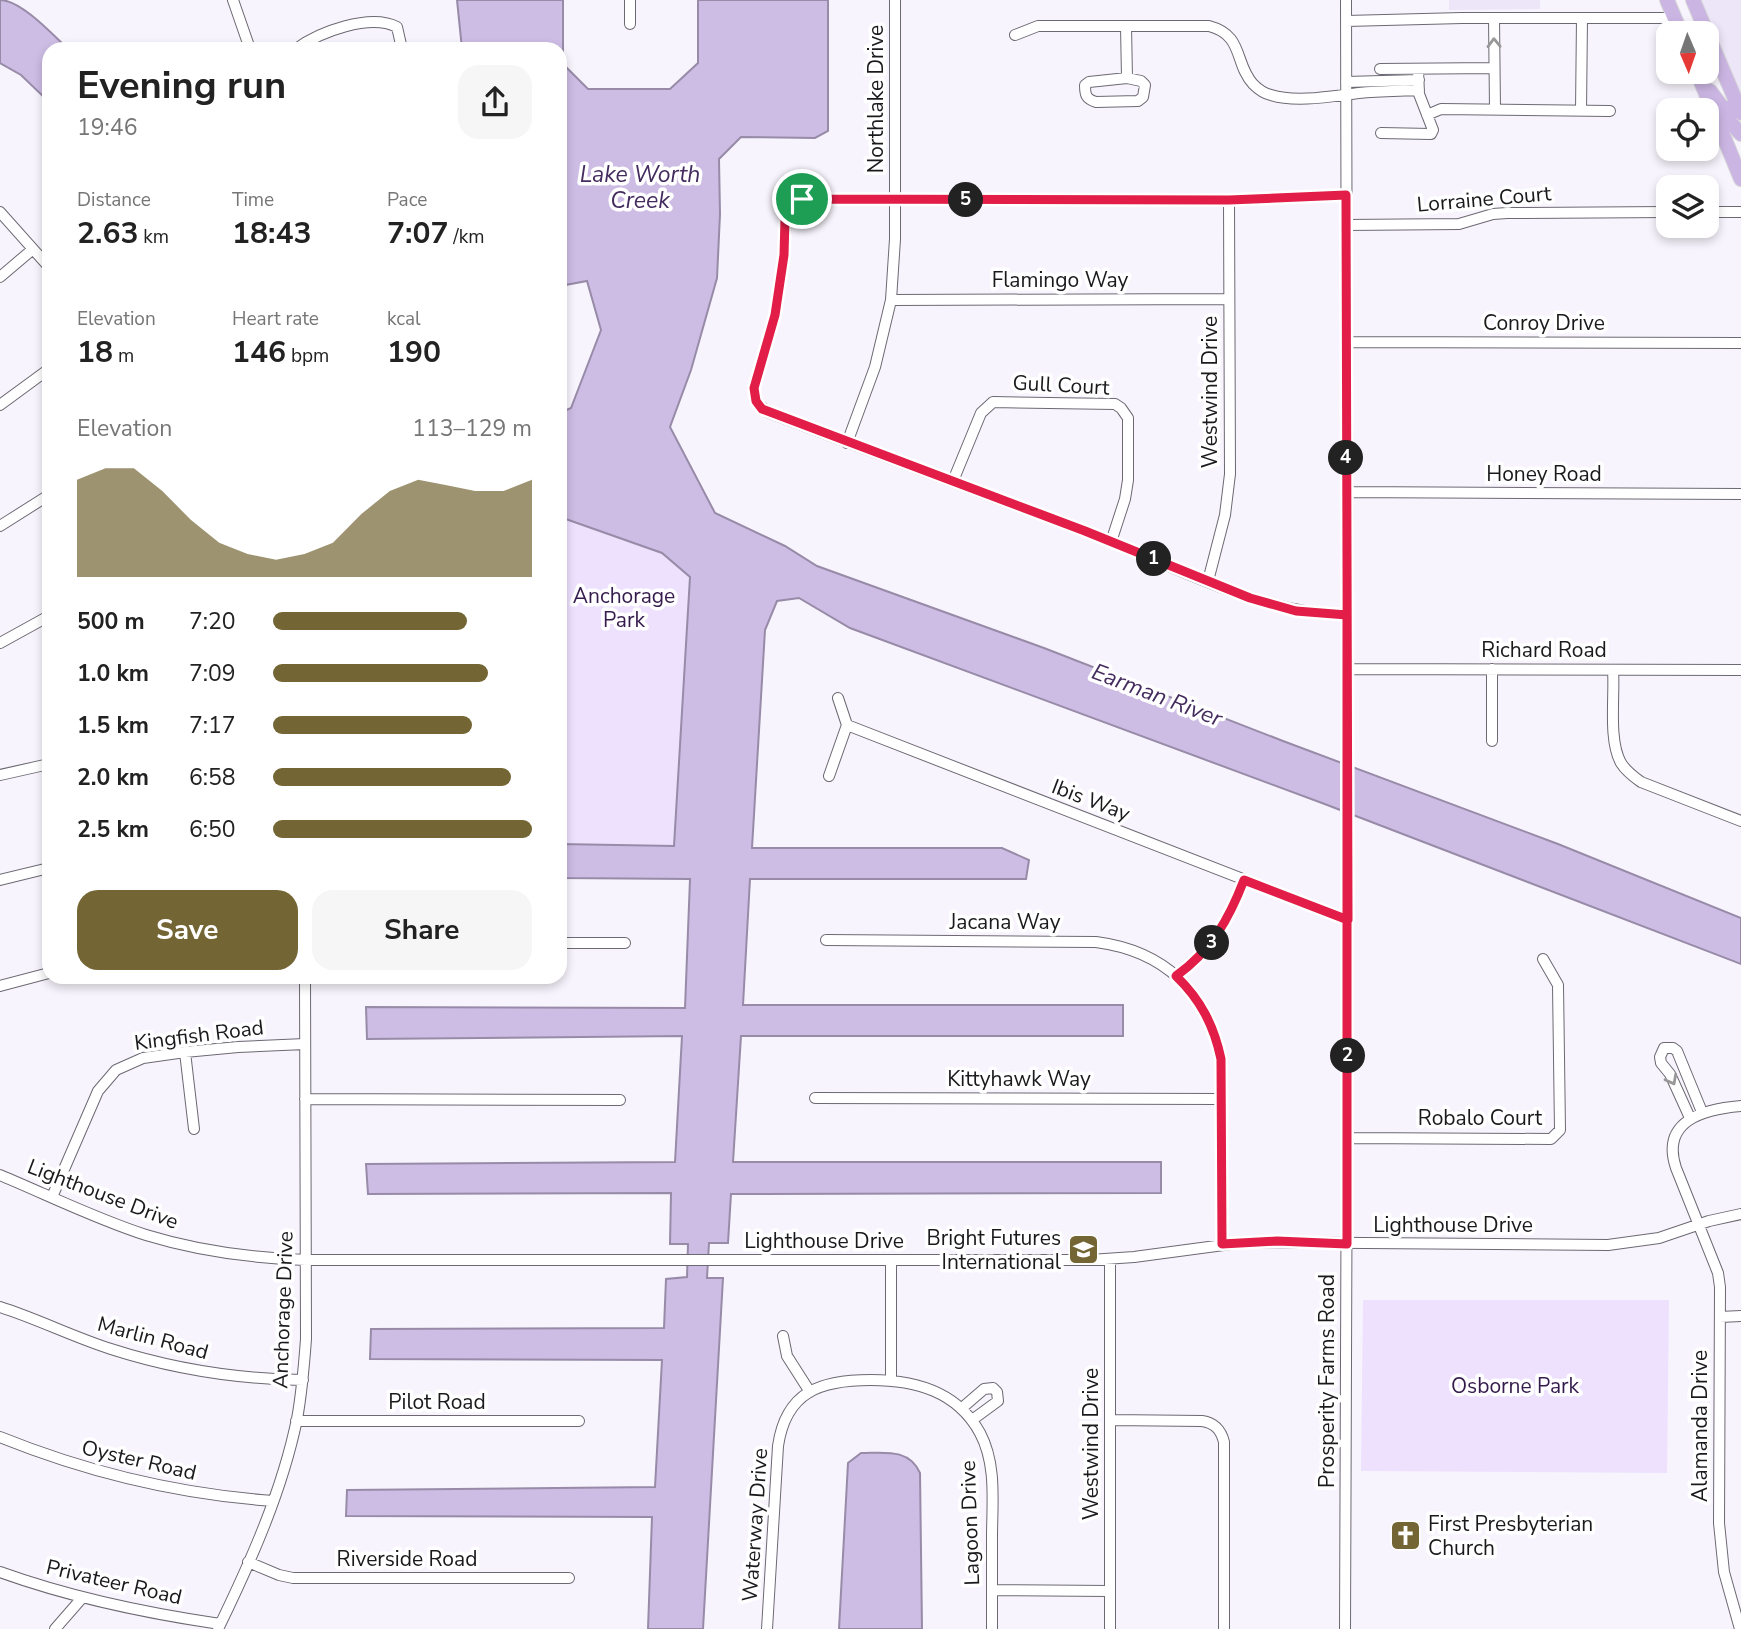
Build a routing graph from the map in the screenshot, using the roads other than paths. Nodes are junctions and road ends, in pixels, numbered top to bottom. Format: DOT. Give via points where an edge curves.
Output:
graph roads {
  1 [pos="233,0"];
  2 [pos="630,0"];
  3 [pos="895,0"];
  4 [pos="1346,0"];
  5 [pos="1667,0"];
  6 [pos="1693,0"];
  7 [pos="1494,18"];
  8 [pos="1582,18"];
  9 [pos="1675,18"];
  10 [pos="1346,21"];
  11 [pos="1676,21"];
  12 [pos="630,24"];
  13 [pos="1126,26"];
  14 [pos="1015,35"];
  15 [pos="248,42"];
  16 [pos="308,42"];
  17 [pos="401,42"];
  18 [pos="1494,68"];
  19 [pos="1380,69"];
  20 [pos="1127,78"];
  21 [pos="1419,80"];
  22 [pos="1346,82"];
  23 [pos="1705,84"];
  24 [pos="1346,95"];
  25 [pos="1495,110"];
  26 [pos="1581,111"];
  27 [pos="1610,111"];
  28 [pos="1741,112"];
  29 [pos="1427,115"];
  30 [pos="1719,120"];
  31 [pos="1719,125"];
  32 [pos="1381,133"];
  33 [pos="1741,134"];
  34 [pos="1741,179"];
  35 [pos="1346,195"];
  36 [pos="895,200"];
  37 [pos="1229,200"];
  38 [pos="0,212"];
  39 [pos="1656,212"];
  40 [pos="1719,212"];
  41 [pos="1741,212"];
  42 [pos="1346,225"];
  43 [pos="33,249"];
  44 [pos="42,259"];
  45 [pos="0,277"];
  46 [pos="1229,299"];
  47 [pos="891,300"];
  48 [pos="1346,342"];
  49 [pos="1741,343"];
  50 [pos="42,374"];
  51 [pos="0,405"];
  52 [pos="848,443"];
  53 [pos="953,481"];
  54 [pos="1346,492"];
  55 [pos="1741,494"];
  56 [pos="42,499"];
  57 [pos="0,526"];
  58 [pos="1111,542"];
  59 [pos="1208,581"];
  60 [pos="1347,615"];
  61 [pos="42,620"];
  62 [pos="0,643"];
  63 [pos="1348,669"];
  64 [pos="1492,669"];
  65 [pos="1613,670"];
  66 [pos="1741,670"];
  67 [pos="838,698"];
  68 [pos="846,724"];
  69 [pos="1492,741"];
  70 [pos="42,766"];
  71 [pos="0,775"];
  72 [pos="829,776"];
  73 [pos="1741,821"];
  74 [pos="42,870"];
  75 [pos="0,880"];
  76 [pos="1244,880"];
  77 [pos="1348,920"];
  78 [pos="826,940"];
  79 [pos="567,943"];
  80 [pos="625,943"];
  81 [pos="1543,959"];
  82 [pos="42,975"];
  83 [pos="1176,976"];
  84 [pos="305,984"];
  85 [pos="0,985"];
  86 [pos="306,1045"];
  87 [pos="185,1052"];
  88 [pos="815,1098"];
  89 [pos="306,1099"];
  90 [pos="1222,1099"];
  91 [pos="620,1100"];
  92 [pos="1741,1106"];
  93 [pos="1702,1112"];
  94 [pos="1690,1118"];
  95 [pos="194,1129"];
  96 [pos="1348,1138"];
  97 [pos="0,1175"];
  98 [pos="52,1197"];
  99 [pos="1741,1214"];
  100 [pos="1699,1224"];
  101 [pos="1222,1244"];
  102 [pos="1347,1244"];
  103 [pos="1110,1259"];
  104 [pos="306,1260"];
  105 [pos="891,1260"];
  106 [pos="0,1307"];
  107 [pos="1741,1316"];
  108 [pos="1720,1317"];
  109 [pos="783,1336"];
  110 [pos="303,1380"];
  111 [pos="891,1380"];
  112 [pos="810,1392"];
  113 [pos="962,1408"];
  114 [pos="972,1420"];
  115 [pos="1110,1420"];
  116 [pos="296,1421"];
  117 [pos="579,1421"];
  118 [pos="0,1437"];
  119 [pos="273,1501"];
  120 [pos="248,1562"];
  121 [pos="0,1572"];
  122 [pos="569,1578"];
  123 [pos="992,1590"];
  124 [pos="1110,1591"];
  125 [pos="82,1598"];
  126 [pos="219,1627"];
  127 [pos="55,1629"];
  128 [pos="767,1629"];
  129 [pos="992,1629"];
  130 [pos="1110,1629"];
  131 [pos="1224,1629"];
  132 [pos="1345,1629"];
  133 [pos="1740,1629"];
  1 -- 15 [label="street"];
  2 -- 12 [label="street"];
  3 -- 36 [label="street, Northlake Drive"];
  4 -- 10 [label="street, Prosperity Farms Road"];
  5 -- 9 [label="main road"];
  6 -- 28 [label="main road"];
  7 -- 8 [label="street"];
  7 -- 10 [label="street"];
  18 -- 7 [label="street, one-way"];
  8 -- 9 [label="street"];
  8 -- 26 [label="street"];
  9 -- 11 [label="main road"];
  10 -- 22 [label="street, Prosperity Farms Road"];
  13 -- 14 [label="street" via="1038,26"];
  13 -- 20 [label="street"];
  13 -- 24 [label="street" via="1215,28 1235,44 1253,85 1269,95"];
  16 -- 17 [label="street" via="340,28 376,22 397,27"];
  18 -- 21 [label="street"];
  18 -- 25 [label="street"];
  19 -- 21 [label="street"];
  20 -- 20 [label="street" via="1089,82 1085,94 1096,102 1138,101 1144,85"];
  21 -- 22 [label="street"];
  21 -- 24 [label="street"];
  21 -- 29 [label="street"];
  22 -- 24 [label="street, Prosperity Farms Road"];
  23 -- 28 [label="main road" via="1717,103"];
  24 -- 35 [label="street, Prosperity Farms Road"];
  25 -- 26 [label="street"];
  25 -- 29 [label="street" via="1441,110"];
  26 -- 27 [label="street"];
  29 -- 32 [label="street" via="1431,134"];
  30 -- 33 [label="main road" via="1729,121"];
  31 -- 34 [label="main road"];
  35 -- 37 [label="street"];
  35 -- 42 [label="street, Prosperity Farms Road"];
  36 -- 37 [label="street"];
  36 -- 47 [label="street, Northlake Drive"];
  36 -- 52 [label="street" via="802,199 787,211 781,285 754,388 756,401 767,412"];
  37 -- 46 [label="street, Westwind Drive"];
  38 -- 43 [label="street"];
  39 -- 42 [label="street, Lorraine Court" via="1507,213 1459,224"];
  40 -- 41 [label="street"];
  42 -- 48 [label="street, Prosperity Farms Road"];
  43 -- 44 [label="street"];
  43 -- 45 [label="street"];
  46 -- 47 [label="street, Flamingo Way"];
  46 -- 59 [label="street, Westwind Drive" via="1229,490"];
  47 -- 52 [label="street, Northlake Drive" via="875,367"];
  48 -- 49 [label="street, Conroy Drive"];
  48 -- 54 [label="street, Prosperity Farms Road"];
  50 -- 51 [label="street"];
  52 -- 53 [label="street"];
  53 -- 58 [label="street"];
  53 -- 58 [label="street, Gull Court" via="988,405 1000,401 1115,404 1128,418 1128,480"];
  54 -- 55 [label="street, Honey Road"];
  54 -- 60 [label="street, Prosperity Farms Road"];
  56 -- 57 [label="street"];
  58 -- 59 [label="street"];
  59 -- 60 [label="street" via="1296,611"];
  60 -- 63 [label="street, Prosperity Farms Road"];
  61 -- 62 [label="street"];
  63 -- 64 [label="street, Richard Road"];
  63 -- 77 [label="street, Prosperity Farms Road"];
  64 -- 65 [label="street, Richard Road"];
  64 -- 69 [label="street"];
  65 -- 66 [label="street, Richard Road"];
  65 -- 73 [label="street" via="1615,747 1628,772 1641,782"];
  67 -- 68 [label="street"];
  68 -- 72 [label="street"];
  68 -- 76 [label="street, Ibis Way"];
  70 -- 71 [label="street"];
  74 -- 75 [label="street"];
  76 -- 77 [label="street, Ibis Way"];
  76 -- 83 [label="street" via="1213,942"];
  77 -- 96 [label="street, Prosperity Farms Road"];
  78 -- 83 [label="street, Jacana Way" via="1096,942 1140,953"];
  79 -- 80 [label="street"];
  81 -- 96 [label="street, Robalo Court" via="1558,985 1560,1130 1556,1135 1550,1139"];
  82 -- 85 [label="street"];
  83 -- 90 [label="street" via="1211,1023 1221,1059"];
  84 -- 86 [label="street, Anchorage Drive"];
  86 -- 87 [label="street, Kingfish Road"];
  86 -- 89 [label="street, Anchorage Drive"];
  87 -- 95 [label="street"];
  87 -- 98 [label="street, Kingfish Road" via="136,1060 106,1079"];
  88 -- 90 [label="street, Kittyhawk Way"];
  89 -- 91 [label="street"];
  89 -- 104 [label="street, Anchorage Drive"];
  90 -- 101 [label="street"];
  92 -- 93 [label="street"];
  93 -- 94 [label="street"];
  93 -- 94 [label="street, one-way" via="1677,1051 1664,1048 1661,1063"];
  94 -- 100 [label="street, Alamanda Drive" via="1676,1135 1672,1155"];
  96 -- 102 [label="street, Prosperity Farms Road"];
  97 -- 98 [label="street, Lighthouse Drive"];
  98 -- 104 [label="street, Lighthouse Drive" via="175,1243 238,1256"];
  99 -- 100 [label="street, Lighthouse Drive"];
  100 -- 102 [label="street, Lighthouse Drive" via="1659,1238 1608,1245"];
  100 -- 108 [label="street, Alamanda Drive" via="1718,1273"];
  101 -- 102 [label="street, Lighthouse Drive"];
  101 -- 103 [label="street, Lighthouse Drive"];
  102 -- 132 [label="street, Prosperity Farms Road"];
  103 -- 105 [label="street, Lighthouse Drive"];
  103 -- 115 [label="street, Westwind Drive"];
  104 -- 105 [label="street, Lighthouse Drive"];
  104 -- 110 [label="street, Anchorage Drive"];
  105 -- 111 [label="street"];
  106 -- 110 [label="street, Marlin Road" via="146,1359 216,1374"];
  107 -- 108 [label="street"];
  108 -- 133 [label="street, Alamanda Drive" via="1720,1548"];
  109 -- 112 [label="street" via="787,1356"];
  110 -- 116 [label="street, Anchorage Drive"];
  111 -- 112 [label="street, Waterway Drive" via="844,1380"];
  111 -- 113 [label="street, Lagoon Drive" via="933,1389"];
  112 -- 128 [label="street, Waterway Drive" via="789,1413 780,1434"];
  113 -- 114 [label="street, Lagoon Drive"];
  113 -- 114 [label="street" via="984,1389 998,1392 995,1406"];
  114 -- 123 [label="street, Lagoon Drive" via="992,1473"];
  115 -- 124 [label="street, Westwind Drive"];
  115 -- 131 [label="street" via="1202,1421 1219,1430 1224,1442"];
  116 -- 117 [label="street, Pilot Road"];
  116 -- 119 [label="street, Anchorage Drive"];
  118 -- 119 [label="street, Oyster Road" via="72,1465 148,1485"];
  119 -- 120 [label="street, Anchorage Drive"];
  120 -- 122 [label="street, Riverside Road" via="293,1578"];
  120 -- 126 [label="street, Anchorage Drive"];
  121 -- 125 [label="street, Privateer Road"];
  123 -- 124 [label="street"];
  123 -- 129 [label="street, Lagoon Drive"];
  124 -- 130 [label="street, Westwind Drive"];
  125 -- 126 [label="street, Privateer Road"];
  125 -- 127 [label="street"];
}
